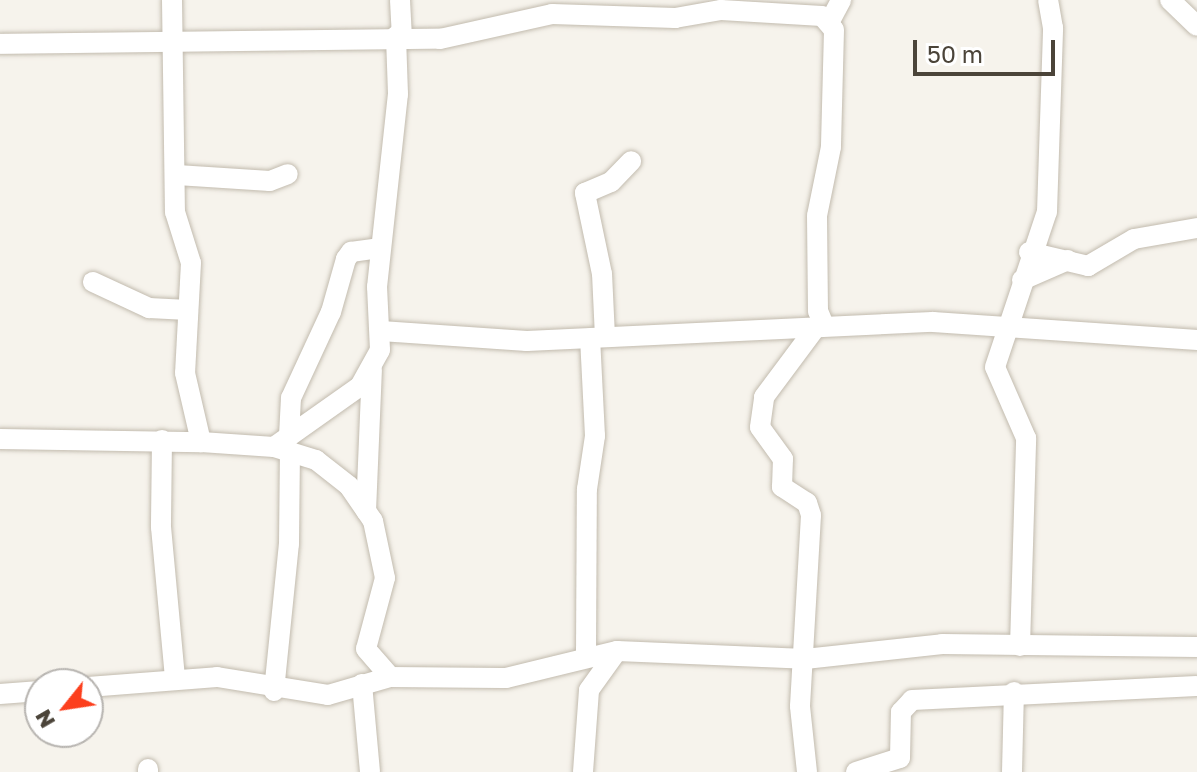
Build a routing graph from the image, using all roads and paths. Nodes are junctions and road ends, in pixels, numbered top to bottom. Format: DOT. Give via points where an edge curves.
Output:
graph roads {
  1 [pos="172,0"];
  2 [pos="400,0"];
  3 [pos="841,0"];
  4 [pos="1048,0"];
  5 [pos="1170,0"];
  6 [pos="830,21"];
  7 [pos="1197,26"];
  8 [pos="171,40"];
  9 [pos="403,40"];
  10 [pos="0,44"];
  11 [pos="631,161"];
  12 [pos="288,174"];
  13 [pos="177,175"];
  14 [pos="1197,228"];
  15 [pos="381,248"];
  16 [pos="1029,252"];
  17 [pos="1068,260"];
  18 [pos="1022,280"];
  19 [pos="93,282"];
  20 [pos="188,310"];
  21 [pos="815,322"];
  22 [pos="1011,325"];
  23 [pos="381,331"];
  24 [pos="598,338"];
  25 [pos="1197,340"];
  26 [pos="372,370"];
  27 [pos="0,439"];
  28 [pos="162,440"];
  29 [pos="201,442"];
  30 [pos="284,445"];
  31 [pos="366,511"];
  32 [pos="1020,646"];
  33 [pos="1197,647"];
  34 [pos="617,651"];
  35 [pos="586,654"];
  36 [pos="805,659"];
  37 [pos="390,677"];
  38 [pos="175,678"];
  39 [pos="362,684"];
  40 [pos="104,685"];
  41 [pos="1197,686"];
  42 [pos="274,691"];
  43 [pos="24,692"];
  44 [pos="1014,692"];
  45 [pos="0,694"];
  46 [pos="370,772"];
  47 [pos="583,772"];
  48 [pos="807,772"];
  49 [pos="856,772"];
  50 [pos="1012,772"];
  1 -- 8 [label="street"];
  2 -- 9 [label="street"];
  3 -- 6 [label="street"];
  4 -- 16 [label="street" via="1053,28 1047,212"];
  5 -- 7 [label="street"];
  6 -- 9 [label="street" via="721,10 675,18 552,14 440,39"];
  6 -- 21 [label="street" via="831,147 817,216"];
  8 -- 9 [label="street"];
  8 -- 10 [label="street"];
  8 -- 13 [label="street"];
  9 -- 15 [label="street"];
  11 -- 24 [label="street" via="611,182 585,193 602,274"];
  12 -- 13 [label="street" via="270,181"];
  13 -- 20 [label="street" via="175,212 191,263"];
  14 -- 17 [label="street" via="1134,239 1088,266"];
  15 -- 23 [label="street"];
  15 -- 30 [label="street" via="351,252 346,259 331,312 291,398"];
  16 -- 17 [label="street"];
  16 -- 18 [label="street"];
  17 -- 18 [label="street"];
  18 -- 22 [label="street"];
  19 -- 20 [label="street" via="149,308"];
  20 -- 29 [label="street" via="185,373"];
  21 -- 22 [label="street"];
  21 -- 24 [label="street"];
  21 -- 36 [label="street" via="764,397 760,427 783,459 782,487 807,503 811,515 803,566"];
  22 -- 25 [label="street"];
  22 -- 32 [label="street" via="995,376 1026,438"];
  23 -- 24 [label="street" via="527,341"];
  23 -- 26 [label="street"];
  24 -- 35 [label="street" via="595,436 587,489"];
  26 -- 30 [label="street"];
  26 -- 31 [label="street"];
  27 -- 28 [label="street"];
  28 -- 29 [label="street"];
  28 -- 38 [label="street" via="161,527"];
  29 -- 30 [label="street"];
  30 -- 31 [label="street" via="316,460 349,486"];
  30 -- 42 [label="street" via="289,544"];
  31 -- 37 [label="street" via="385,578 366,649"];
  32 -- 33 [label="street"];
  32 -- 36 [label="street" via="942,644"];
  34 -- 35 [label="street"];
  34 -- 36 [label="street"];
  34 -- 47 [label="street" via="589,690"];
  35 -- 37 [label="street" via="506,678"];
  36 -- 48 [label="street" via="800,706"];
  37 -- 39 [label="street"];
  38 -- 40 [label="street"];
  38 -- 42 [label="street" via="217,677"];
  39 -- 42 [label="street" via="328,695"];
  39 -- 46 [label="street"];
  41 -- 44 [label="street"];
  43 -- 45 [label="street"];
  44 -- 49 [label="street" via="912,700 901,712 900,758"];
  44 -- 50 [label="street"];
}
